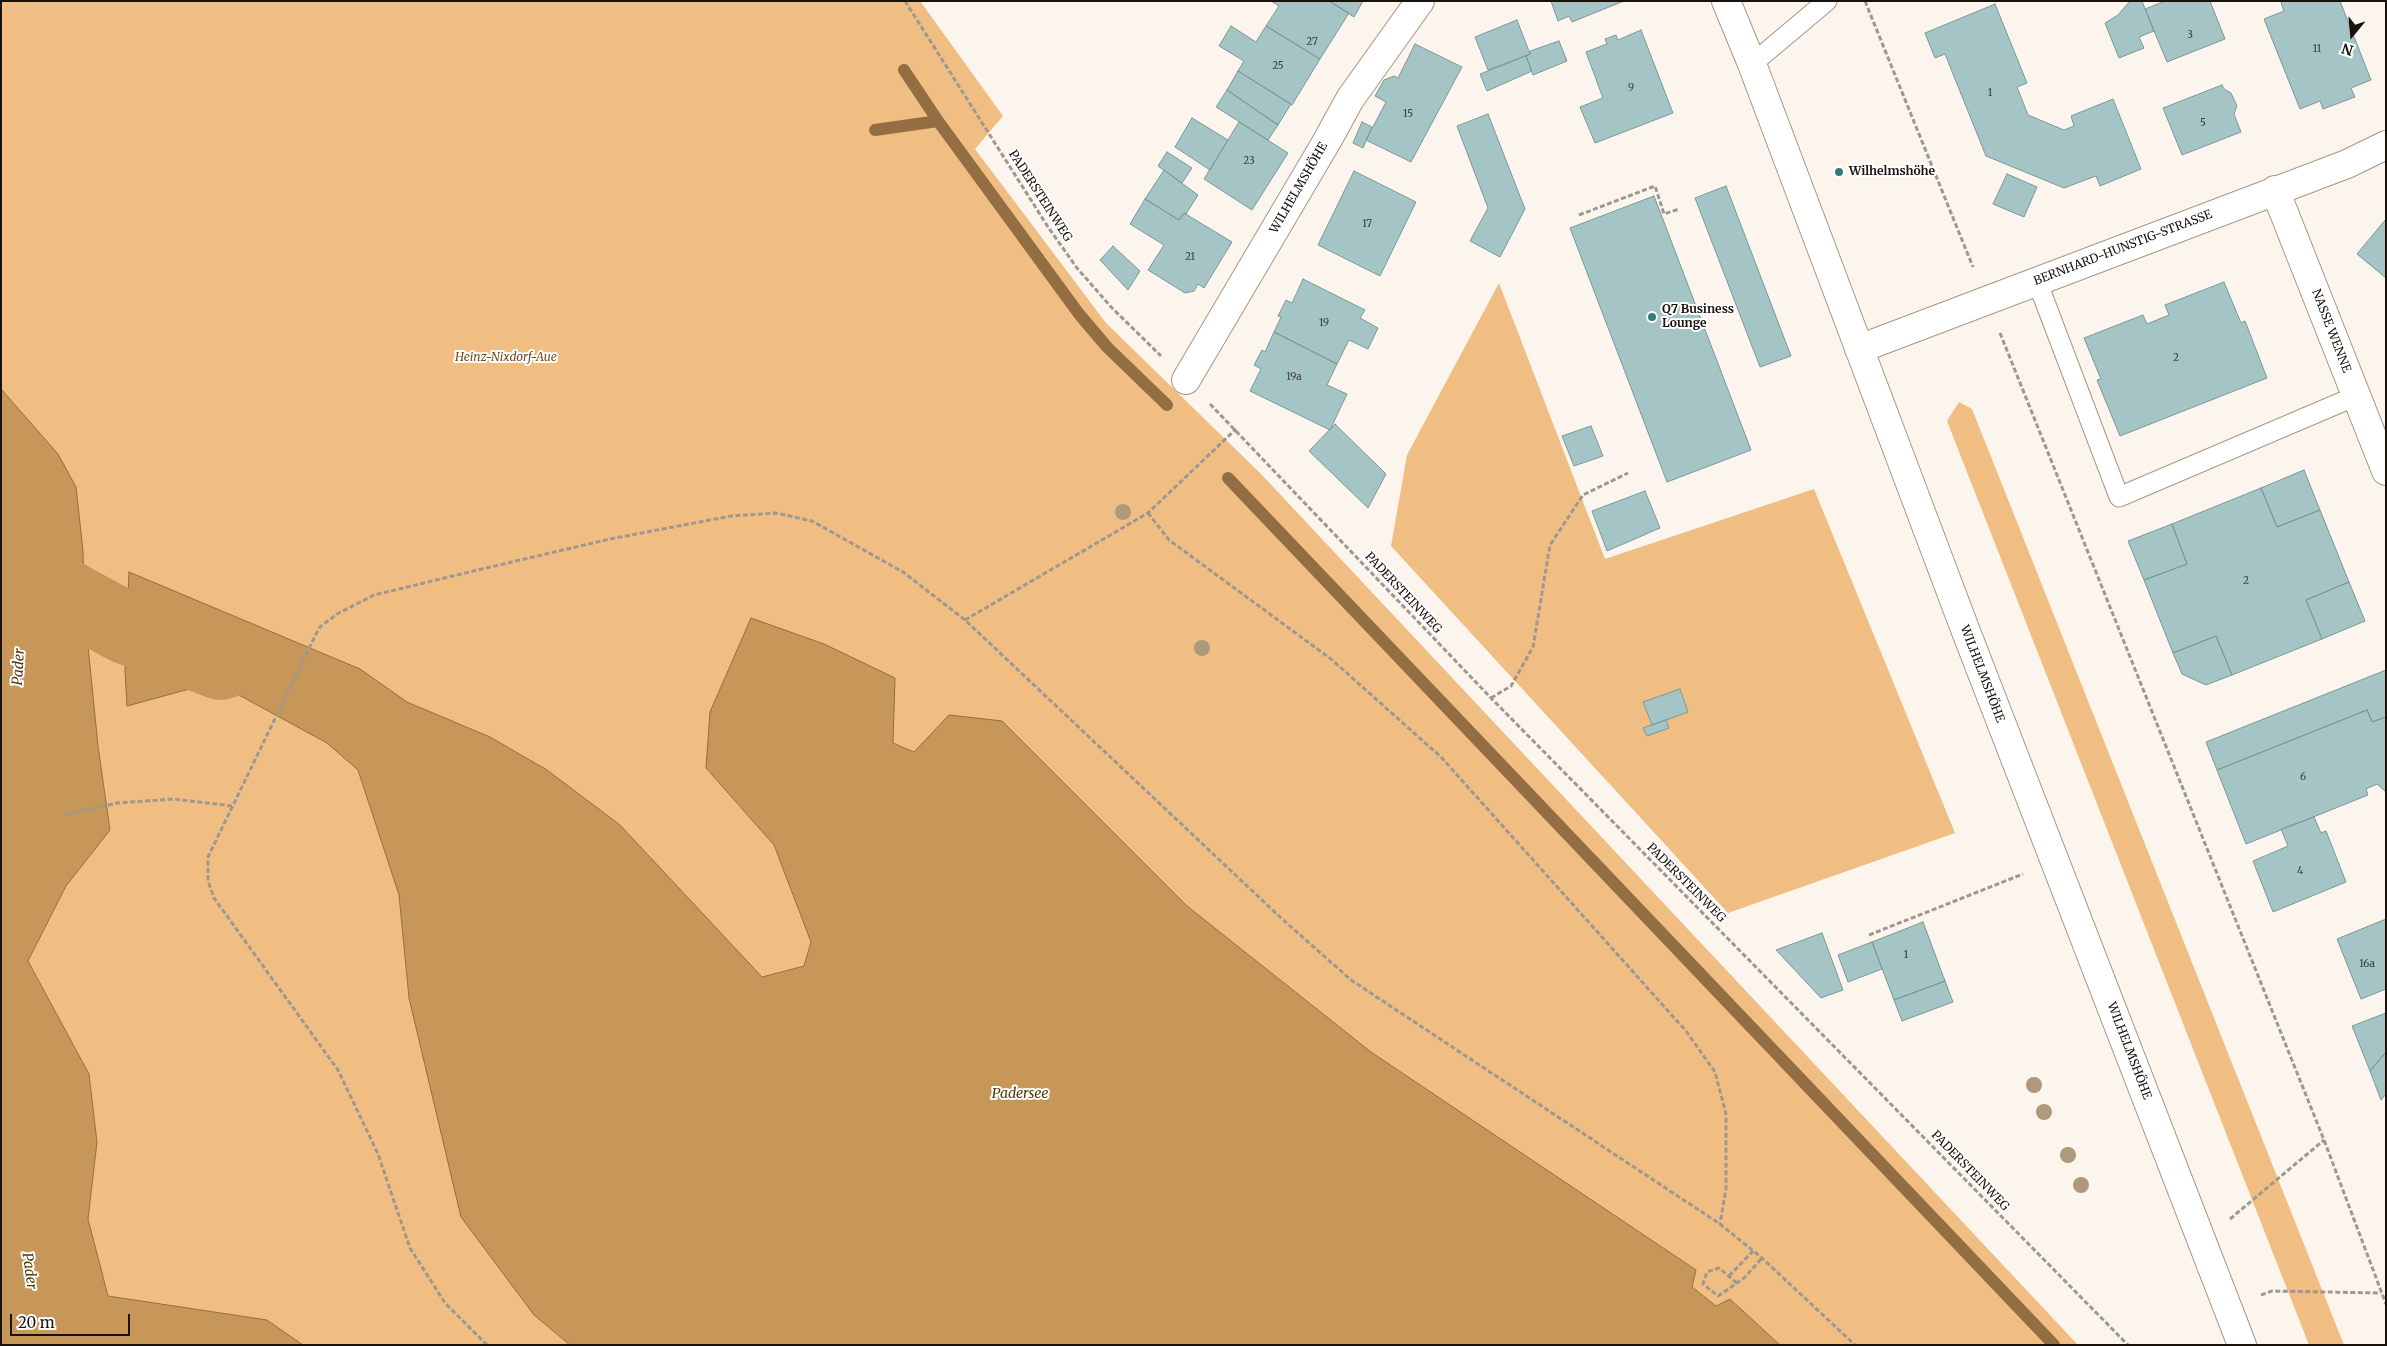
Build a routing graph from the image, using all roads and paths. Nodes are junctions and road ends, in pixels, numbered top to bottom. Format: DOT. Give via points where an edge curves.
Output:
graph roads {
  1 [pos="905,1"];
  2 [pos="1420,1"];
  3 [pos="1726,1"];
  4 [pos="1827,1"];
  5 [pos="1865,1"];
  6 [pos="1752,64"];
  7 [pos="2386,144"];
  8 [pos="2276,190"];
  9 [pos="1679,209"];
  10 [pos="1579,215"];
  11 [pos="2037,281"];
  12 [pos="1987,300"];
  13 [pos="1859,349"];
  14 [pos="1186,380"];
  15 [pos="2356,396"];
  16 [pos="2386,471"];
  17 [pos="1628,473"];
  18 [pos="1148,513"];
  19 [pos="964,620"];
  20 [pos="1491,698"];
  21 [pos="232,806"];
  22 [pos="64,815"];
  23 [pos="2056,861"];
  24 [pos="1869,935"];
  25 [pos="2324,1140"];
  26 [pos="1720,1224"];
  27 [pos="2203,1242"];
  28 [pos="1753,1251"];
  29 [pos="1762,1258"];
  30 [pos="1729,1276"];
  31 [pos="1737,1283"];
  32 [pos="2381,1293"];
  33 [pos="2386,1304"];
  34 [pos="2228,1310"];
  35 [pos="487,1345"];
  36 [pos="1855,1345"];
  37 [pos="2128,1345"];
  38 [pos="2242,1345"];
  1 -- 14 [label="path, PADERSTEINWEG" via="1077,268 1112,308"];
  2 -- 14 [label="main road, WILHELMSHÖHE" via="1350,98"];
  3 -- 6 [label="main road, WILHELMSHÖHE"];
  4 -- 6 [label="lane"];
  5 -- 12 [label="path"];
  6 -- 13 [label="main road, WILHELMSHÖHE"];
  7 -- 8 [label="main road, BERNHARD-HUNSTIG-STRASSE" via="2347,164"];
  8 -- 11 [label="main road, BERNHARD-HUNSTIG-STRASSE"];
  8 -- 15 [label="main road, NASSE WENNE"];
  9 -- 10 [label="path" via="1664,214 1654,186"];
  11 -- 12 [label="main road, BERNHARD-HUNSTIG-STRASSE"];
  11 -- 15 [label="lane" via="2119,497"];
  12 -- 13 [label="main road, BERNHARD-HUNSTIG-STRASSE"];
  12 -- 25 [label="path"];
  13 -- 23 [label="main road, WILHELMSHÖHE"];
  15 -- 16 [label="main road, NASSE WENNE"];
  17 -- 20 [label="path" via="1584,495 1550,545 1533,647 1511,686"];
  18 -- 19 [label="path"];
  18 -- 20 [label="path, PADERSTEINWEG" via="1236,429"];
  18 -- 26 [label="path" via="1169,540 1331,659 1441,757 1686,1031 1715,1072 1726,1114 1726,1189"];
  19 -- 21 [label="path" via="904,572 861,546 812,521 776,513 731,516 610,539 374,596 320,626"];
  19 -- 26 [label="path" via="1351,980"];
  20 -- 37 [label="path, PADERSTEINWEG"];
  21 -- 22 [label="path" via="174,799 117,803"];
  21 -- 35 [label="path" via="208,858 208,881 214,898 338,1070 378,1154 410,1248 445,1303"];
  23 -- 24 [label="path"];
  23 -- 27 [label="main road, WILHELMSHÖHE"];
  25 -- 27 [label="path"];
  25 -- 32 [label="path"];
  26 -- 28 [label="path"];
  27 -- 34 [label="main road, WILHELMSHÖHE"];
  28 -- 29 [label="path"];
  28 -- 30 [label="path"];
  29 -- 31 [label="path"];
  29 -- 36 [label="path"];
  30 -- 31 [label="path"];
  30 -- 31 [label="path" via="1719,1268 1707,1272 1703,1284 1718,1296"];
  32 -- 33 [label="path"];
  32 -- 34 [label="path" via="2272,1290"];
  34 -- 38 [label="main road, WILHELMSHÖHE"];
}
